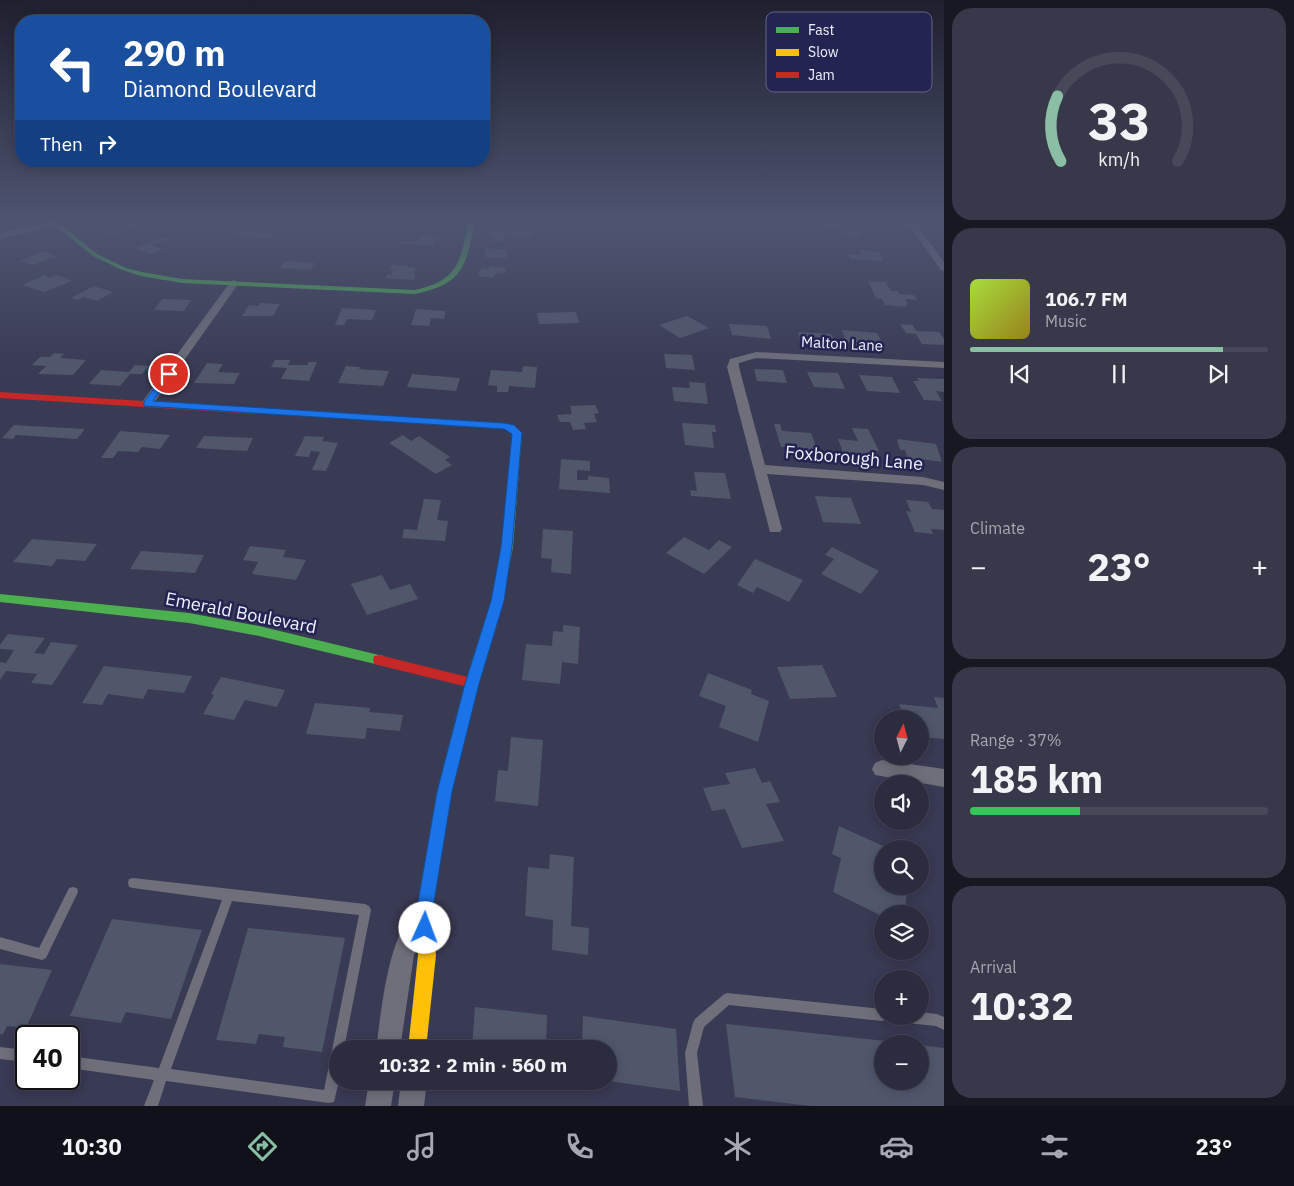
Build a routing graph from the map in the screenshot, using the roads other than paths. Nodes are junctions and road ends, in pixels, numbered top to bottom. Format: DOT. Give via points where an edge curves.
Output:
graph roads {
  1 [pos="137,272"];
  2 [pos="457,272"];
  3 [pos="234,284"];
  4 [pos="944,365"];
  5 [pos="0,395"];
  6 [pos="147,404"];
  7 [pos="761,469"];
  8 [pos="944,486"];
  9 [pos="775,529"];
  10 [pos="0,598"];
  11 [pos="472,684"];
  12 [pos="882,769"];
  13 [pos="944,778"];
  14 [pos="133,883"];
  15 [pos="73,892"];
  16 [pos="229,896"];
  17 [pos="424,914"];
  18 [pos="0,944"];
  19 [pos="874,1014"];
  20 [pos="929,1019"];
  21 [pos="944,1024"];
  22 [pos="340,1040"];
  23 [pos="389,1040"];
  24 [pos="418,1040"];
  25 [pos="0,1053"];
  26 [pos="15,1055"];
  27 [pos="80,1064"];
  28 [pos="163,1075"];
  29 [pos="330,1090"];
  30 [pos="381,1090"];
  31 [pos="413,1090"];
  32 [pos="151,1106"];
  33 [pos="378,1106"];
  34 [pos="411,1106"];
  35 [pos="696,1106"];
  1 -- 3 [label="street" via="182,281"];
  2 -- 3 [label="street" via="446,284 420,291"];
  3 -- 6 [label="street"];
  4 -- 7 [label="street, Malton Lane" via="756,355 739,358 733,367"];
  5 -- 6 [label="street"];
  6 -- 11 [label="street" via="504,426 514,430 517,433 507,547 498,601"];
  7 -- 8 [label="street, Foxborough Lane" via="924,481"];
  7 -- 9 [label="street"];
  10 -- 11 [label="street, Emerald Boulevard" via="189,618 260,631"];
  11 -- 17 [label="street" via="444,792"];
  12 -- 13 [label="street"];
  14 -- 16 [label="lane"];
  15 -- 18 [label="lane" via="42,954"];
  16 -- 22 [label="lane" via="365,910"];
  16 -- 28 [label="lane"];
  17 -- 23 [label="street" via="404,952"];
  17 -- 24 [label="street" via="427,955"];
  19 -- 35 [label="lane" via="727,999 699,1023 691,1053"];
  20 -- 21 [label="lane"];
  25 -- 26 [label="lane"];
  27 -- 28 [label="lane"];
  28 -- 29 [label="lane" via="329,1097"];
  28 -- 32 [label="lane"];
  30 -- 33 [label="street"];
  31 -- 34 [label="street"];
}
